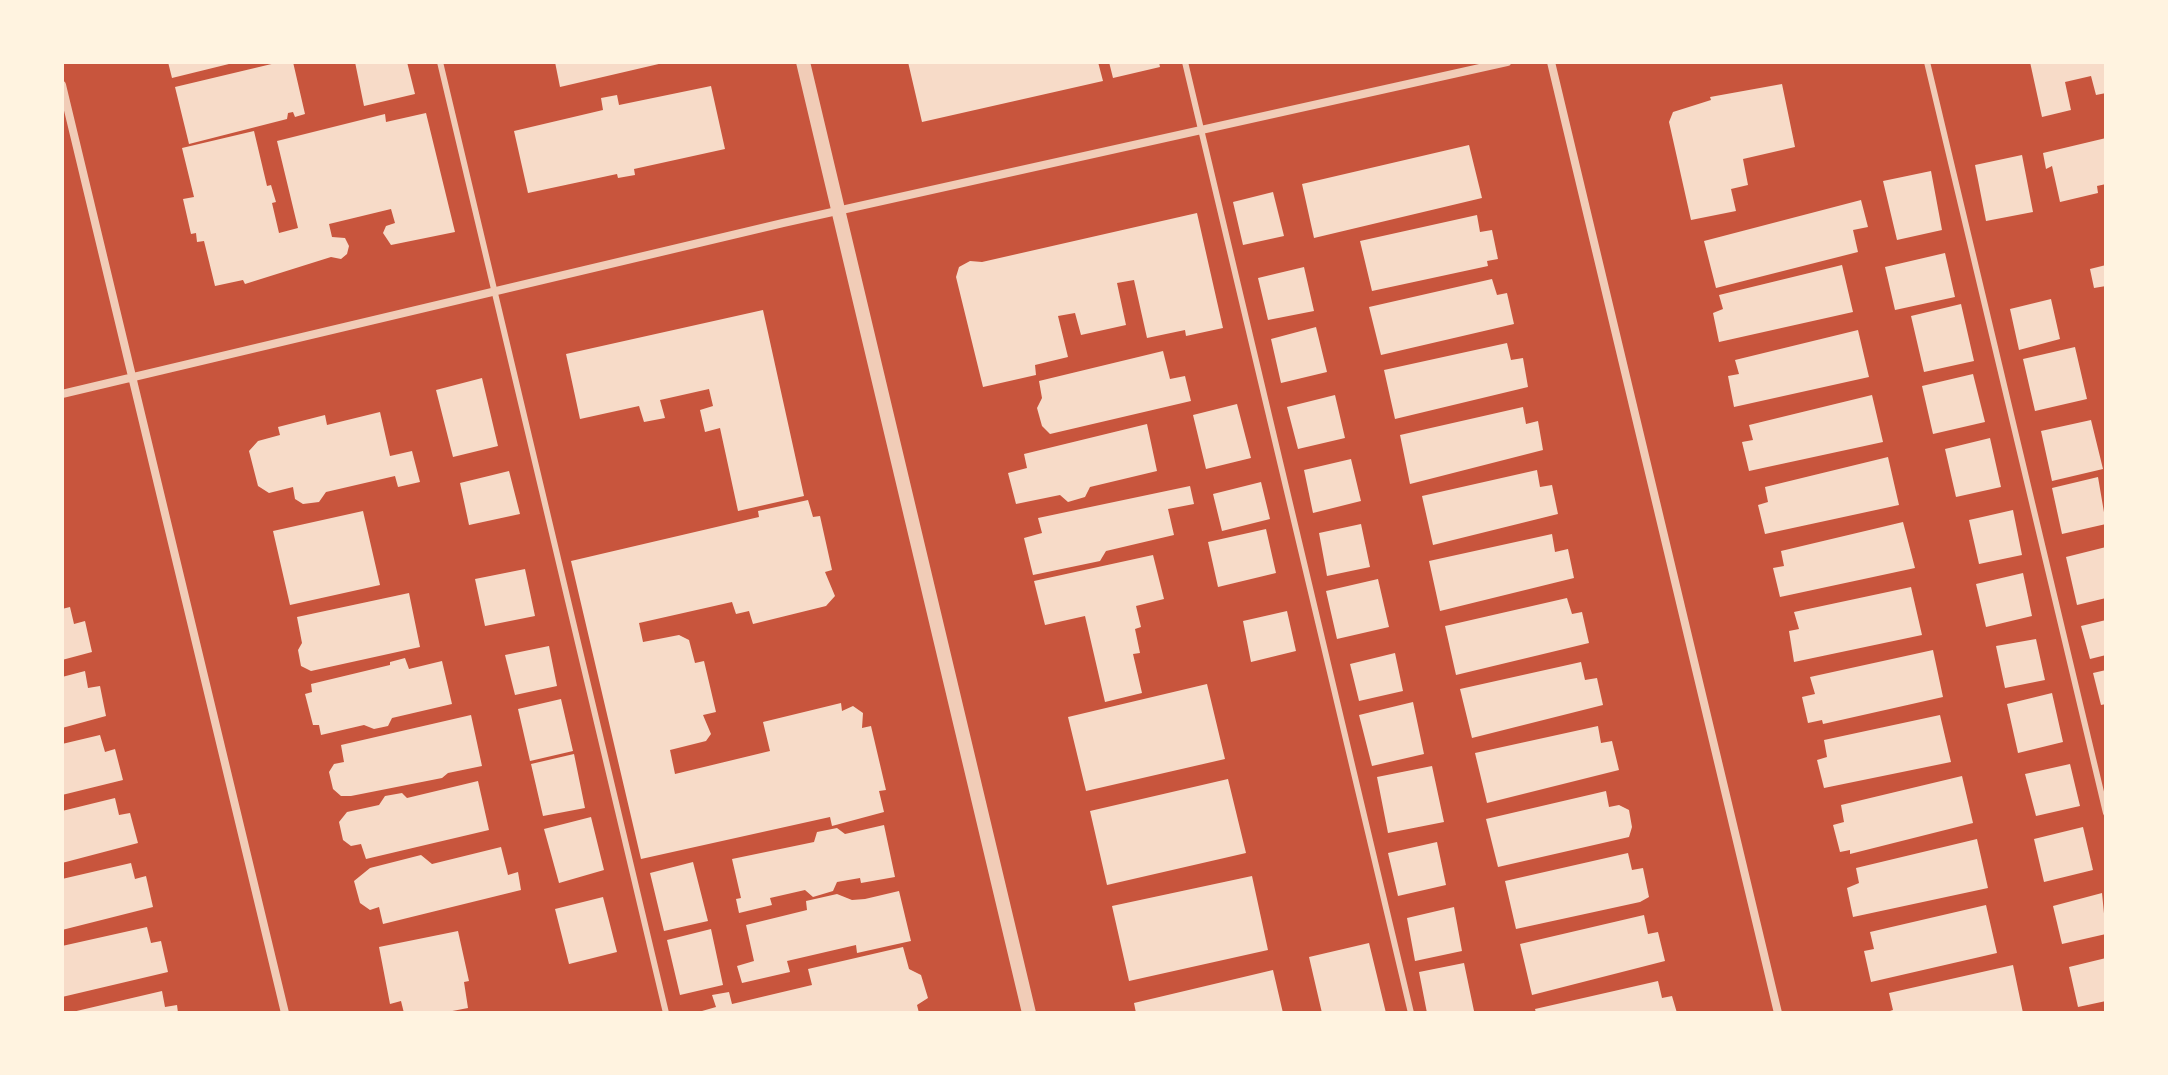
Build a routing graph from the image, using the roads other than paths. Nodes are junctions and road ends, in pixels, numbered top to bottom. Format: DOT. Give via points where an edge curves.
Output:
graph roads {
  1 [pos="440,62"];
  2 [pos="803,62"];
  3 [pos="1185,62"];
  4 [pos="1507,62"];
  5 [pos="1551,62"];
  6 [pos="1927,62"];
  7 [pos="62,85"];
  8 [pos="1201,130"];
  9 [pos="839,211"];
  10 [pos="495,292"];
  11 [pos="133,378"];
  12 [pos="62,394"];
  13 [pos="2106,813"];
  14 [pos="285,1013"];
  15 [pos="666,1013"];
  16 [pos="1029,1013"];
  17 [pos="1411,1013"];
  18 [pos="1778,1013"];
  1 -- 10 [label="lane"];
  2 -- 9 [label="street"];
  3 -- 8 [label="lane"];
  4 -- 8 [label="street"];
  5 -- 18 [label="street"];
  6 -- 13 [label="lane"];
  7 -- 11 [label="street"];
  8 -- 9 [label="street"];
  8 -- 17 [label="lane"];
  9 -- 10 [label="street"];
  9 -- 16 [label="street"];
  10 -- 11 [label="street"];
  10 -- 15 [label="lane"];
  11 -- 12 [label="street"];
  11 -- 14 [label="street"];
}
